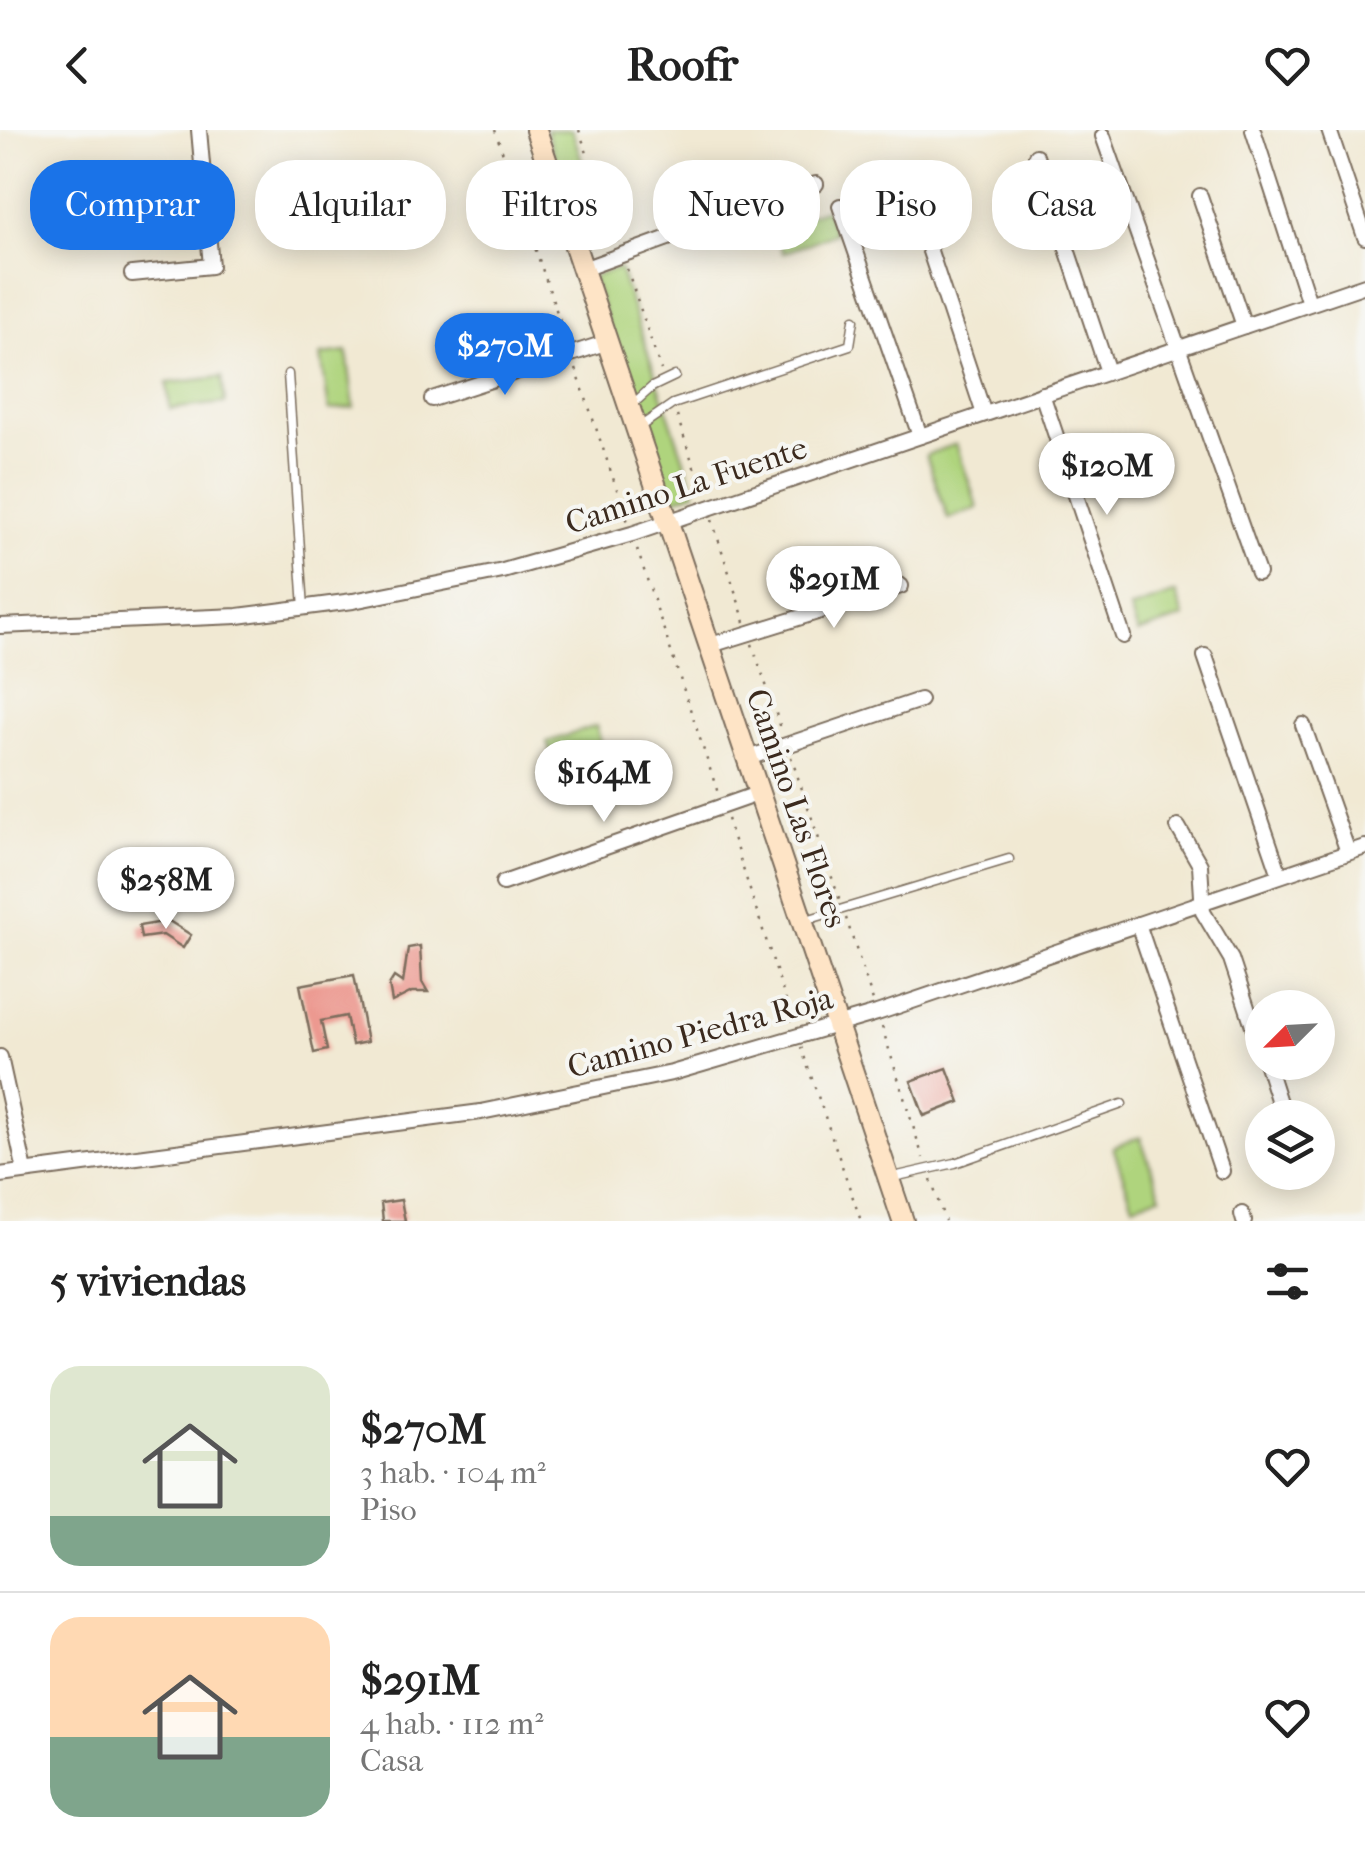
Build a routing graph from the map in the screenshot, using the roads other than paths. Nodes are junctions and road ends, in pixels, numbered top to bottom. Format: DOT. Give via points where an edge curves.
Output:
graph roads {
  1 [pos="199,130"];
  2 [pos="536,130"];
  3 [pos="1253,130"];
  4 [pos="1329,130"];
  5 [pos="1103,136"];
  6 [pos="1036,156"];
  7 [pos="1200,196"];
  8 [pos="1365,236"];
  9 [pos="653,244"];
  10 [pos="855,250"];
  11 [pos="930,250"];
  12 [pos="583,270"];
  13 [pos="132,274"];
  14 [pos="1365,284"];
  15 [pos="1309,303"];
  16 [pos="854,320"];
  17 [pos="1244,326"];
  18 [pos="608,342"];
  19 [pos="1177,350"];
  20 [pos="1108,372"];
  21 [pos="288,374"];
  22 [pos="675,376"];
  23 [pos="1042,394"];
  24 [pos="432,399"];
  25 [pos="630,407"];
  26 [pos="984,414"];
  27 [pos="638,428"];
  28 [pos="920,436"];
  29 [pos="669,520"];
  30 [pos="1258,572"];
  31 [pos="901,586"];
  32 [pos="304,608"];
  33 [pos="0,626"];
  34 [pos="1123,636"];
  35 [pos="711,645"];
  36 [pos="1206,656"];
  37 [pos="920,700"];
  38 [pos="1303,725"];
  39 [pos="748,758"];
  40 [pos="760,793"];
  41 [pos="1178,827"];
  42 [pos="1365,846"];
  43 [pos="1348,852"];
  44 [pos="1009,859"];
  45 [pos="1280,875"];
  46 [pos="503,883"];
  47 [pos="1204,900"];
  48 [pos="803,921"];
  49 [pos="1138,924"];
  50 [pos="1245,1000"];
  51 [pos="838,1026"];
  52 [pos="0,1057"];
  53 [pos="1122,1104"];
  54 [pos="25,1171"];
  55 [pos="1222,1171"];
  56 [pos="0,1175"];
  57 [pos="889,1178"];
  58 [pos="903,1221"];
  1 -- 13 [label="street" via="211,266"];
  2 -- 12 [label="street, Camino Las Flores"];
  3 -- 15 [label="street"];
  4 -- 8 [label="street"];
  5 -- 19 [label="street"];
  6 -- 20 [label="street"];
  7 -- 17 [label="street"];
  9 -- 12 [label="street"];
  10 -- 28 [label="street"];
  11 -- 26 [label="street"];
  12 -- 18 [label="street, Camino Las Flores"];
  14 -- 15 [label="street, Camino La Fuente"];
  15 -- 17 [label="street, Camino La Fuente"];
  16 -- 27 [label="lane" via="850,345 673,404"];
  17 -- 19 [label="street, Camino La Fuente"];
  18 -- 24 [label="street"];
  18 -- 25 [label="street, Camino Las Flores"];
  19 -- 20 [label="street, Camino La Fuente"];
  19 -- 30 [label="street"];
  20 -- 23 [label="street, Camino La Fuente"];
  21 -- 32 [label="lane"];
  22 -- 25 [label="lane"];
  23 -- 26 [label="street, Camino La Fuente"];
  23 -- 34 [label="street"];
  25 -- 27 [label="street, Camino Las Flores"];
  26 -- 28 [label="street, Camino La Fuente"];
  27 -- 29 [label="street, Camino Las Flores"];
  28 -- 29 [label="street, Camino La Fuente"];
  29 -- 32 [label="street, Camino La Fuente" via="453,582"];
  29 -- 35 [label="street, Camino Las Flores"];
  31 -- 35 [label="street"];
  32 -- 33 [label="street, Camino La Fuente" via="171,622"];
  35 -- 39 [label="street, Camino Las Flores"];
  36 -- 45 [label="street"];
  37 -- 39 [label="street"];
  38 -- 43 [label="street"];
  39 -- 40 [label="street, Camino Las Flores"];
  40 -- 46 [label="street"];
  40 -- 48 [label="street, Camino Las Flores"];
  41 -- 47 [label="street" via="1200,865"];
  42 -- 43 [label="street, Camino Piedra Roja"];
  43 -- 45 [label="street, Camino Piedra Roja"];
  44 -- 48 [label="lane"];
  45 -- 47 [label="street, Camino Piedra Roja"];
  47 -- 49 [label="street, Camino Piedra Roja"];
  47 -- 50 [label="street" via="1203,912 1232,959"];
  48 -- 51 [label="street, Camino Las Flores"];
  49 -- 51 [label="street, Camino Piedra Roja"];
  49 -- 55 [label="street"];
  51 -- 54 [label="street, Camino Piedra Roja" via="672,1073 496,1109"];
  51 -- 57 [label="street, Camino Las Flores"];
  52 -- 54 [label="street"];
  53 -- 57 [label="lane" via="956,1163"];
  54 -- 56 [label="street, Camino Piedra Roja"];
  57 -- 58 [label="street, Camino Las Flores"];
}
